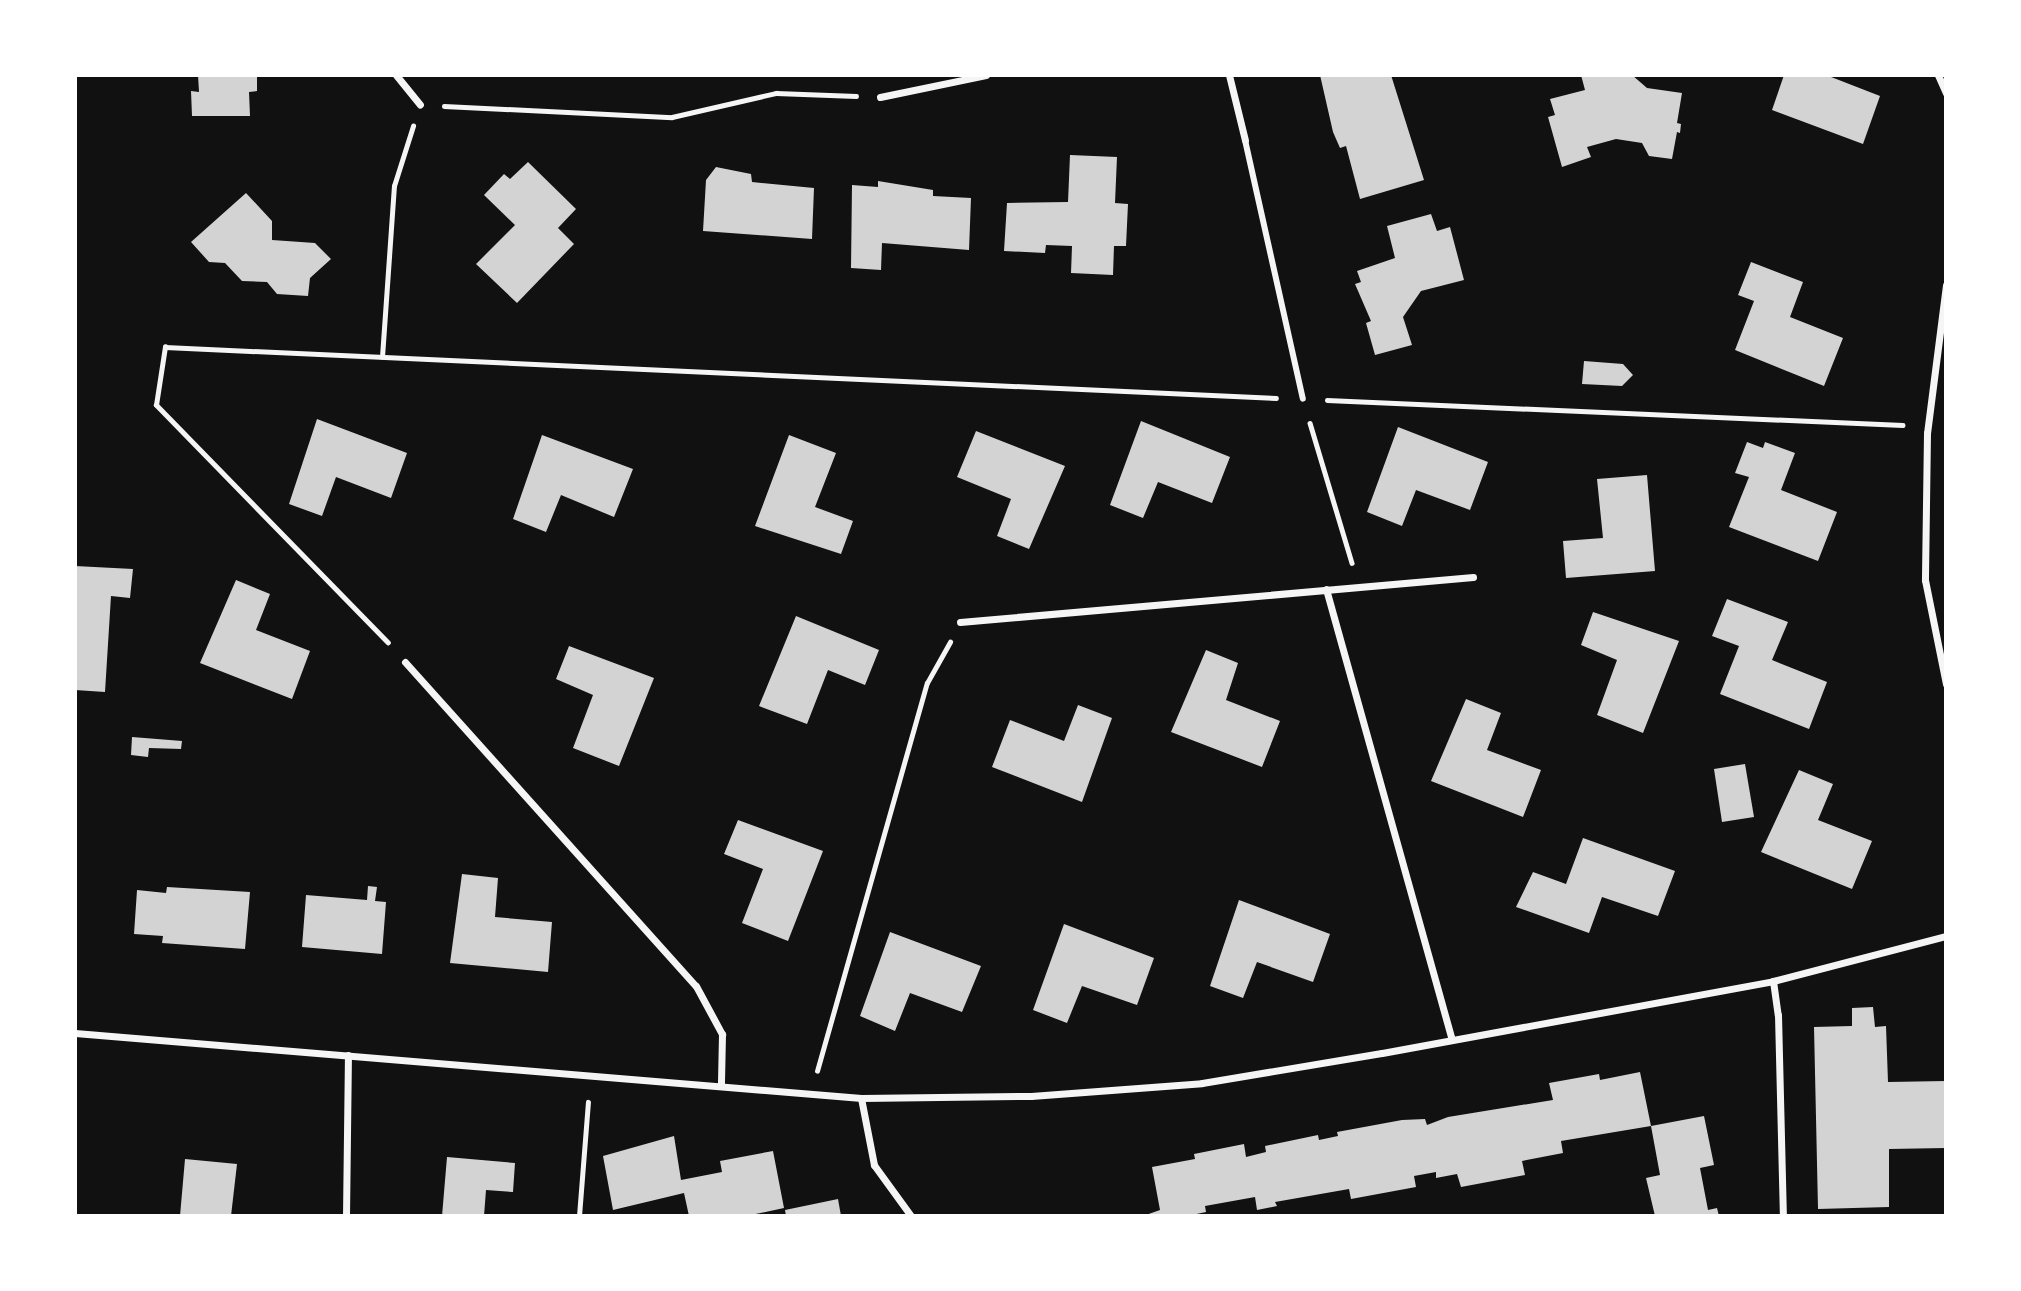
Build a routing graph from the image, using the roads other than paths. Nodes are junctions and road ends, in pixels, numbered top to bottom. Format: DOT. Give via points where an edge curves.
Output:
graph roads {
  1 [pos="396,75"];
  2 [pos="986,75"];
  3 [pos="1229,75"];
  4 [pos="1938,75"];
  5 [pos="1946,93"];
  6 [pos="880,97"];
  7 [pos="420,104"];
  8 [pos="1245,140"];
  9 [pos="1946,285"];
  10 [pos="1303,399"];
  11 [pos="1473,578"];
  12 [pos="1326,589"];
  13 [pos="960,622"];
  14 [pos="1943,659"];
  15 [pos="405,662"];
  16 [pos="1946,684"];
  17 [pos="1946,936"];
  18 [pos="1773,981"];
  19 [pos="75,1032"];
  20 [pos="1451,1040"];
  21 [pos="348,1055"];
  22 [pos="721,1083"];
  23 [pos="861,1098"];
  24 [pos="346,1216"];
  25 [pos="911,1216"];
  26 [pos="1783,1216"];
  1 -- 7 [label="street"];
  2 -- 6 [label="street"];
  3 -- 8 [label="street"];
  4 -- 5 [label="street"];
  8 -- 10 [label="street"];
  9 -- 14 [label="street" via="1929,426 1925,580"];
  11 -- 12 [label="street"];
  12 -- 13 [label="street"];
  12 -- 20 [label="street"];
  14 -- 16 [label="street"];
  15 -- 22 [label="street" via="696,986 722,1034"];
  17 -- 18 [label="street"];
  18 -- 20 [label="street"];
  18 -- 26 [label="street" via="1778,1015"];
  19 -- 21 [label="street"];
  20 -- 23 [label="street" via="1202,1083 1031,1096"];
  21 -- 22 [label="street"];
  21 -- 24 [label="street"];
  22 -- 23 [label="street"];
  23 -- 25 [label="street" via="874,1165"];
}
